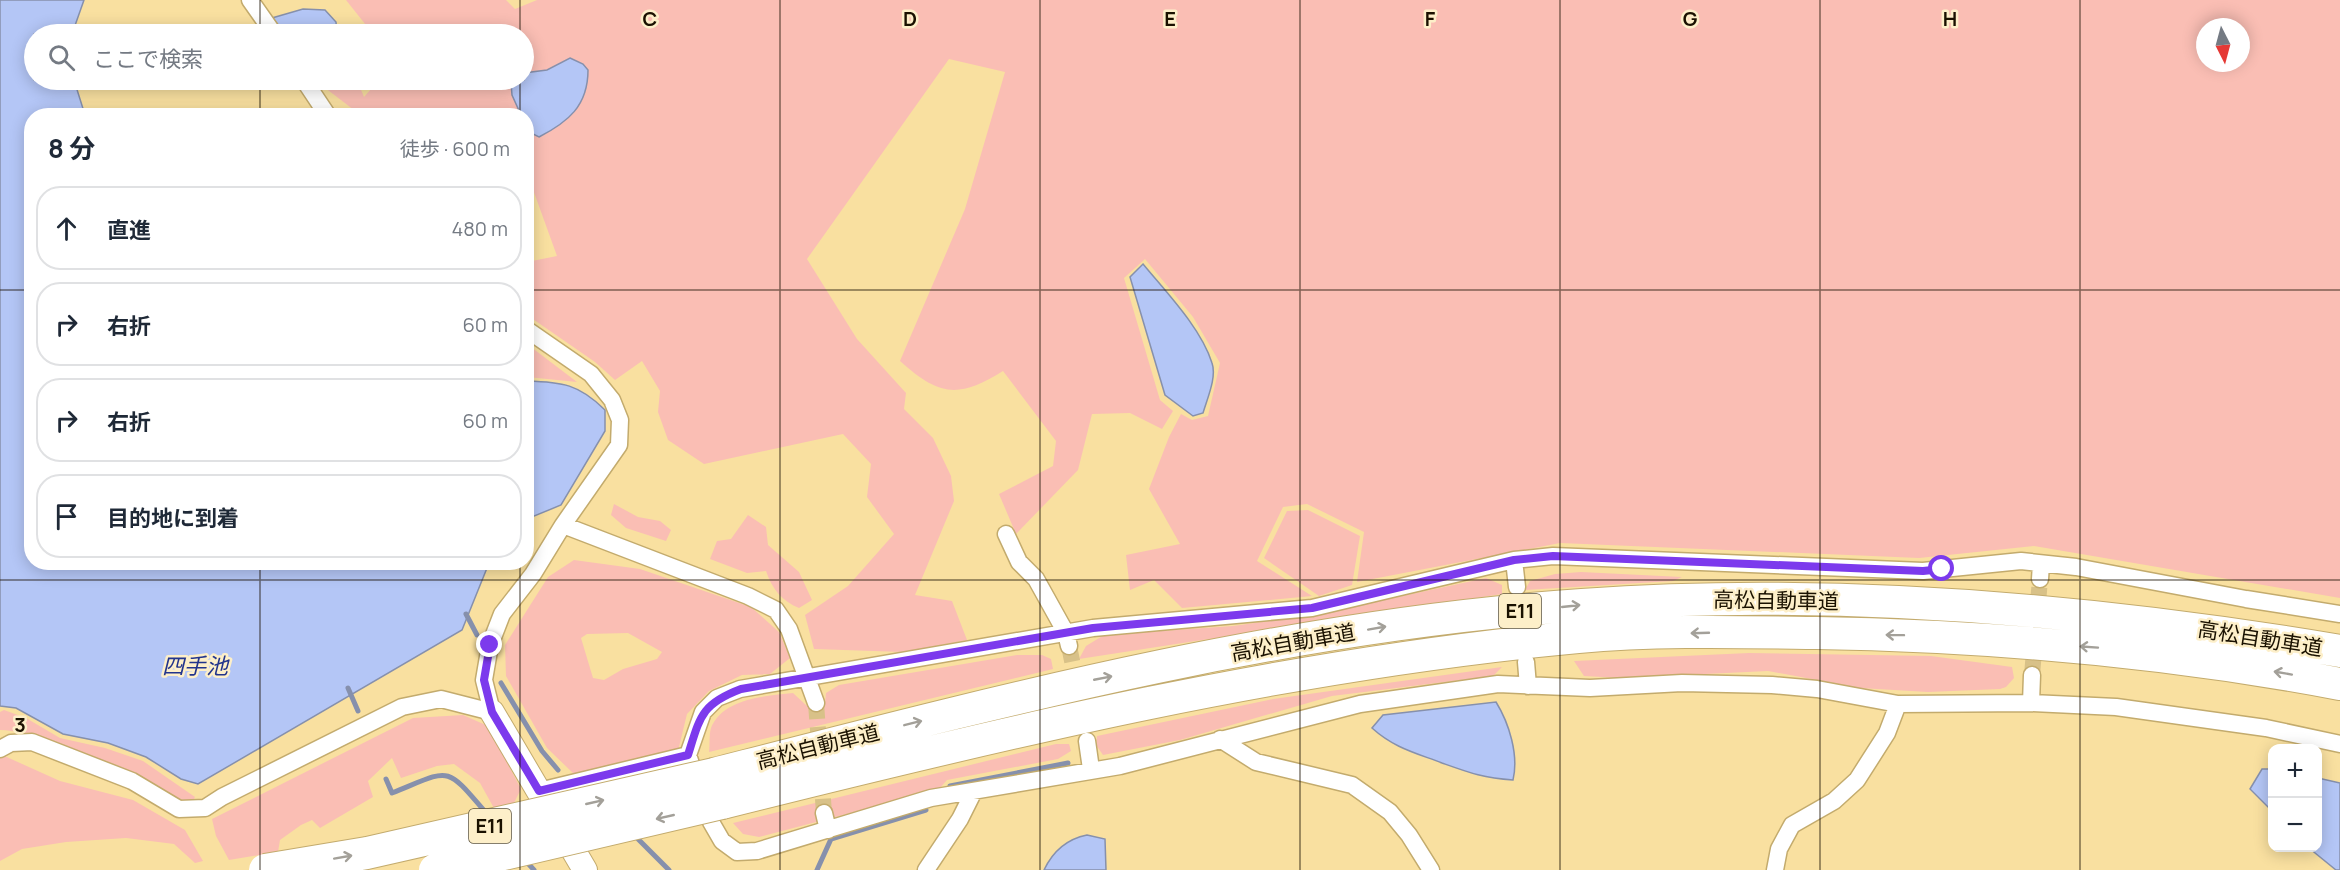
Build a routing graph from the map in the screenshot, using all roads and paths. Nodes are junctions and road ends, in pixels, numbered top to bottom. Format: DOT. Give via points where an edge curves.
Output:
graph roads {
  1 [pos="250,0"];
  2 [pos="267,24"];
  3 [pos="311,90"];
  4 [pos="323,108"];
  5 [pos="534,335"];
  6 [pos="563,525"];
  7 [pos="1006,534"];
  8 [pos="1514,560"];
  9 [pos="1517,587"];
  10 [pos="2340,614"];
  11 [pos="1067,640"];
  12 [pos="2340,651"];
  13 [pos="1526,662"];
  14 [pos="2032,675"];
  15 [pos="806,679"];
  16 [pos="2340,684"];
  17 [pos="1528,686"];
  18 [pos="816,703"];
  19 [pos="2031,703"];
  20 [pos="1898,704"];
  21 [pos="492,712"];
  22 [pos="1220,739"];
  23 [pos="1087,741"];
  24 [pos="2340,744"];
  25 [pos="0,749"];
  26 [pos="688,755"];
  27 [pos="1091,769"];
  28 [pos="539,791"];
  29 [pos="973,793"];
  30 [pos="824,813"];
  31 [pos="828,830"];
  32 [pos="265,870"];
  33 [pos="435,870"];
  34 [pos="585,870"];
  35 [pos="926,870"];
  36 [pos="1431,870"];
  37 [pos="1774,870"];
  1 -- 2 [label="street"];
  3 -- 4 [label="street"];
  5 -- 6 [label="street" via="591,374 612,400 620,420 619,445"];
  6 -- 15 [label="street" via="776,610 789,629"];
  6 -- 21 [label="street" via="502,614 490,645 484,680"];
  7 -- 11 [label="street" via="1019,562 1036,579"];
  8 -- 9 [label="street"];
  8 -- 10 [label="street" via="1553,556 1641,558 1923,571 2021,561 2041,571 2076,567"];
  8 -- 11 [label="street" via="1312,608 1093,628"];
  11 -- 15 [label="street"];
  32 -- 12 [label="highway, 高松自動車道 / E11, one-way, bridge" via="389,848 714,774 1076,684 1400,624 1581,605 1752,598 1933,604 2121,619"];
  13 -- 17 [label="street"];
  14 -- 19 [label="street"];
  15 -- 18 [label="street"];
  15 -- 26 [label="street" via="741,689 717,698 703,712"];
  16 -- 33 [label="highway, 高松自動車道 / E11, one-way, bridge" via="2113,649 1927,635 1745,632 1581,636 1401,658 1240,684 1075,717"];
  17 -- 20 [label="street" via="1772,685"];
  17 -- 22 [label="street" via="1498,684 1360,704"];
  19 -- 20 [label="street"];
  19 -- 24 [label="street" via="2116,708 2266,728"];
  20 -- 37 [label="street" via="1887,733 1857,780 1834,801 1792,825 1779,849"];
  21 -- 25 [label="street" via="441,699 402,707 193,811 179,809 132,781 32,742 10,743"];
  21 -- 28 [label="street"];
  22 -- 27 [label="street" via="1120,766"];
  22 -- 36 [label="street" via="1256,762 1352,785 1390,812"];
  23 -- 27 [label="street"];
  26 -- 28 [label="street"];
  26 -- 31 [label="street" via="711,822 722,841 737,852 757,852"];
  27 -- 29 [label="street"];
  28 -- 34 [label="street"];
  29 -- 31 [label="street" via="931,798"];
  29 -- 35 [label="street"];
  30 -- 31 [label="street"];
}
